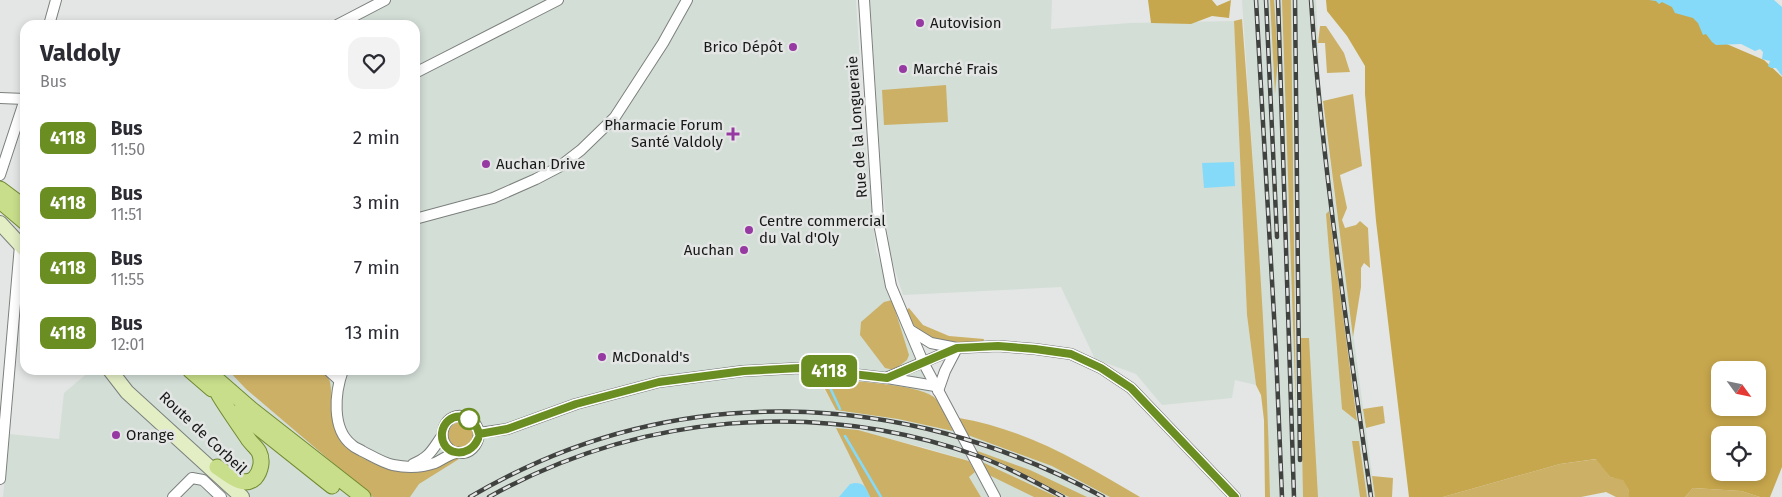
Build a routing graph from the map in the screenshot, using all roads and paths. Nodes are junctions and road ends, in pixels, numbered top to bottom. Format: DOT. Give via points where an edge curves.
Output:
graph roads {
  1 [pos="56,0"];
  2 [pos="385,0"];
  3 [pos="558,0"];
  4 [pos="687,0"];
  5 [pos="864,0"];
  6 [pos="50,20"];
  7 [pos="347,20"];
  8 [pos="420,70"];
  9 [pos="0,98"];
  10 [pos="20,99"];
  11 [pos="20,114"];
  12 [pos="0,175"];
  13 [pos="0,189"];
  14 [pos="0,201"];
  15 [pos="20,205"];
  16 [pos="20,218"];
  17 [pos="420,218"];
  18 [pos="0,223"];
  19 [pos="20,245"];
  20 [pos="20,269"];
  21 [pos="20,300"];
  22 [pos="15,303"];
  23 [pos="910,330"];
  24 [pos="957,348"];
  25 [pos="923,362"];
  26 [pos="114,375"];
  27 [pos="121,375"];
  28 [pos="196,375"];
  29 [pos="212,375"];
  30 [pos="227,375"];
  31 [pos="341,375"];
  32 [pos="887,378"];
  33 [pos="937,389"];
  34 [pos="219,395"];
  35 [pos="264,419"];
  36 [pos="479,434"];
  37 [pos="442,436"];
  38 [pos="456,453"];
  39 [pos="405,466"];
  40 [pos="217,467"];
  41 [pos="0,479"];
  42 [pos="173,497"];
  43 [pos="221,497"];
  44 [pos="244,497"];
  45 [pos="346,497"];
  46 [pos="362,497"];
  47 [pos="995,497"];
  48 [pos="1235,497"];
  1 -- 6 [label="street"];
  2 -- 7 [label="street"];
  3 -- 8 [label="street"];
  4 -- 17 [label="street" via="664,43 615,117 574,156 544,175 493,198"];
  5 -- 23 [label="street, Rue de la Longueraie" via="878,218 891,286"];
  9 -- 10 [label="street"];
  11 -- 12 [label="street"];
  13 -- 15 [label="main road"];
  14 -- 16 [label="main road"];
  18 -- 19 [label="main road"];
  20 -- 22 [label="street"];
  21 -- 22 [label="street"];
  22 -- 41 [label="street"];
  23 -- 24 [label="street" via="931,342"];
  23 -- 25 [label="street, Rue de la Longueraie"];
  24 -- 25 [label="street"];
  24 -- 33 [label="street"];
  24 -- 48 [label="street" via="998,346 1071,354 1101,368 1131,388"];
  25 -- 32 [label="street"];
  25 -- 33 [label="street, Rue de la Longueraie"];
  26 -- 44 [label="main road, Route de Corbeil" via="127,392"];
  27 -- 40 [label="main road, Route de Corbeil"];
  28 -- 34 [label="main road"];
  29 -- 35 [label="main road"];
  30 -- 35 [label="main road" via="258,406"];
  31 -- 39 [label="street" via="336,410 340,429 351,445 393,465"];
  32 -- 33 [label="street"];
  32 -- 36 [label="street" via="800,368 687,378 576,404 507,429"];
  33 -- 47 [label="street, Rue de la Longueraie"];
  34 -- 40 [label="main road" via="259,453 261,462 255,478 243,482"];
  34 -- 45 [label="main road"];
  35 -- 46 [label="main road"];
  36 -- 37 [label="street" via="473,422 458,416 448,421"];
  36 -- 38 [label="street" via="472,449"];
  37 -- 38 [label="street" via="446,447"];
  37 -- 39 [label="street" via="432,452"];
  38 -- 39 [label="street" via="421,466"];
  40 -- 44 [label="main road, Route de Corbeil"];
  42 -- 43 [label="street" via="192,478 203,480"];
}
